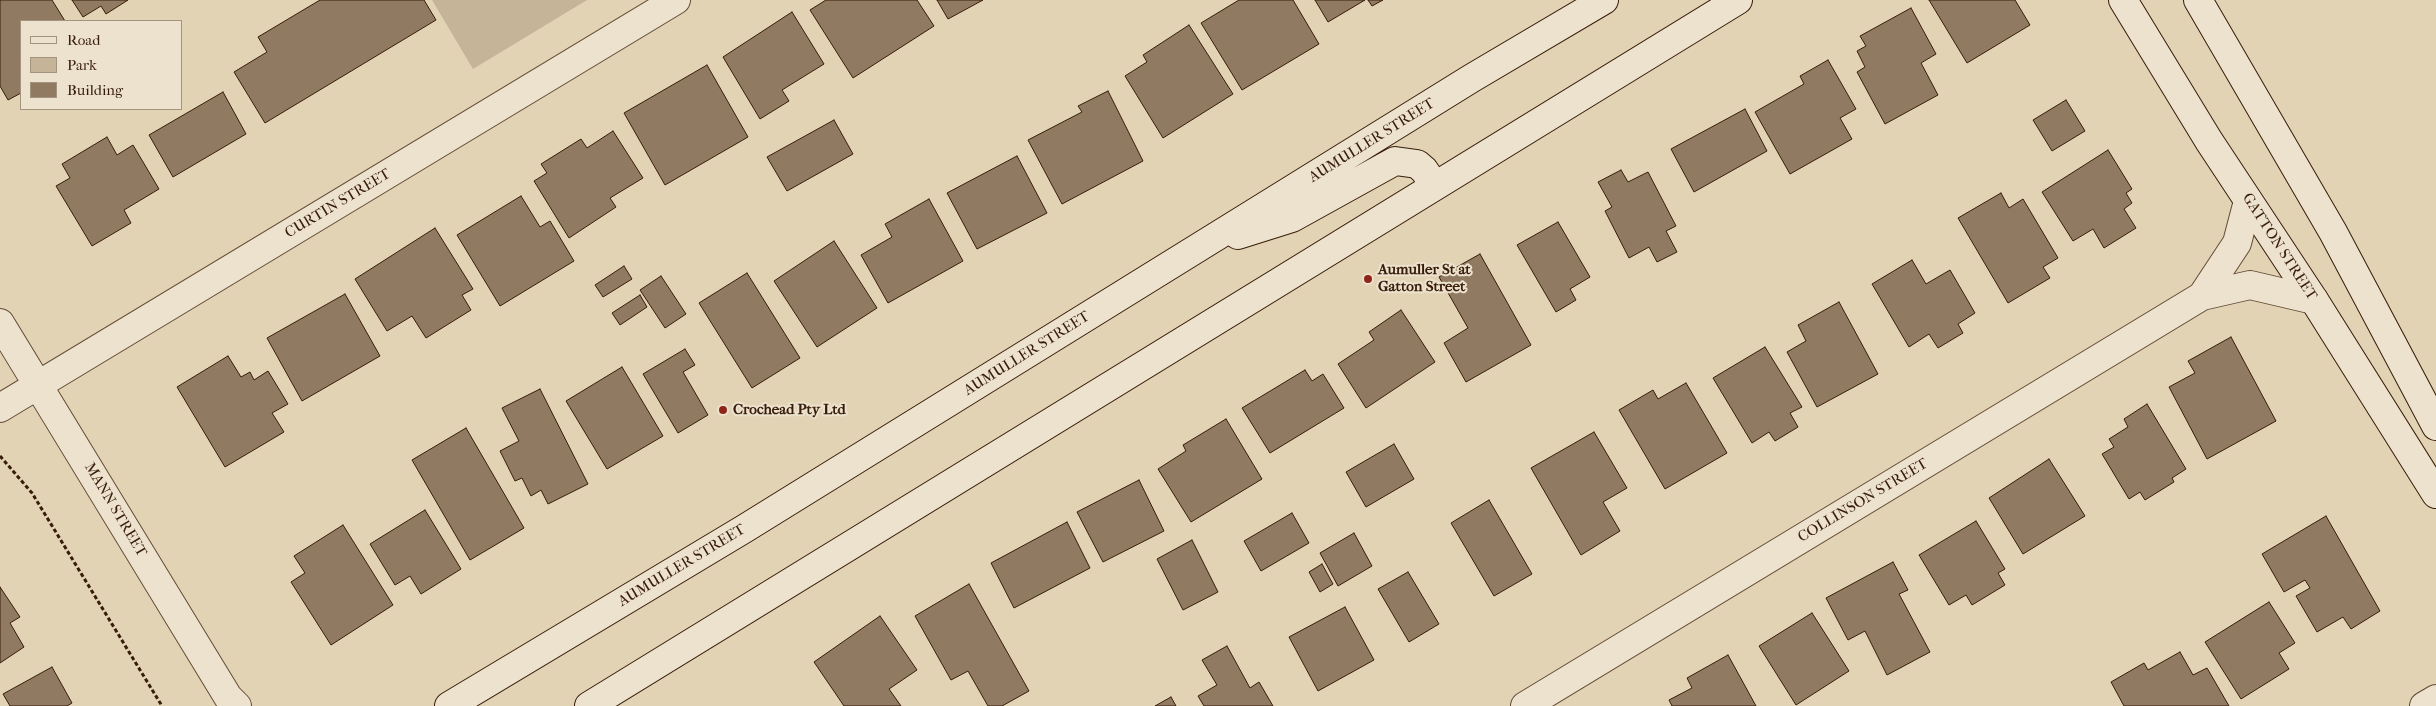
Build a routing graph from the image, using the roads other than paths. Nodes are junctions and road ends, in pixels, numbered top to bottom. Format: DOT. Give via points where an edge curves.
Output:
graph roads {
  1 [pos="676,0"];
  2 [pos="1604,0"];
  3 [pos="1738,0"];
  4 [pos="2123,0"];
  5 [pos="2198,0"];
  6 [pos="1435,186"];
  7 [pos="2248,201"];
  8 [pos="1201,246"];
  9 [pos="2202,296"];
  10 [pos="2314,300"];
  11 [pos="0,323"];
  12 [pos="39,385"];
  13 [pos="0,408"];
  14 [pos="2436,426"];
  15 [pos="2436,436"];
  16 [pos="2411,454"];
  17 [pos="2436,494"];
  18 [pos="2436,699"];
  19 [pos="232,703"];
  20 [pos="450,706"];
  21 [pos="589,706"];
  22 [pos="1525,706"];
  23 [pos="2424,706"];
  1 -- 12 [label="street, CURTIN STREET"];
  2 -- 8 [label="street, AUMULLER STREET"];
  3 -- 6 [label="street"];
  4 -- 7 [label="street, GATTON STREET"];
  5 -- 14 [label="street" via="2333,232"];
  6 -- 8 [label="street" via="1417,164 1395,161 1292,218"];
  6 -- 21 [label="street"];
  7 -- 9 [label="street, COLLINSON STREET" via="2237,243"];
  7 -- 10 [label="street, GATTON STREET"];
  8 -- 20 [label="street, AUMULLER STREET" via="744,529"];
  9 -- 10 [label="street, COLLINSON STREET" via="2250,285"];
  9 -- 22 [label="street, COLLINSON STREET"];
  10 -- 16 [label="street, GATTON STREET"];
  11 -- 12 [label="street, MANN STREET"];
  12 -- 13 [label="street, CURTIN STREET"];
  12 -- 19 [label="street, MANN STREET"];
  15 -- 16 [label="street"];
  16 -- 17 [label="street, GATTON STREET"];
  18 -- 23 [label="street"];
}
